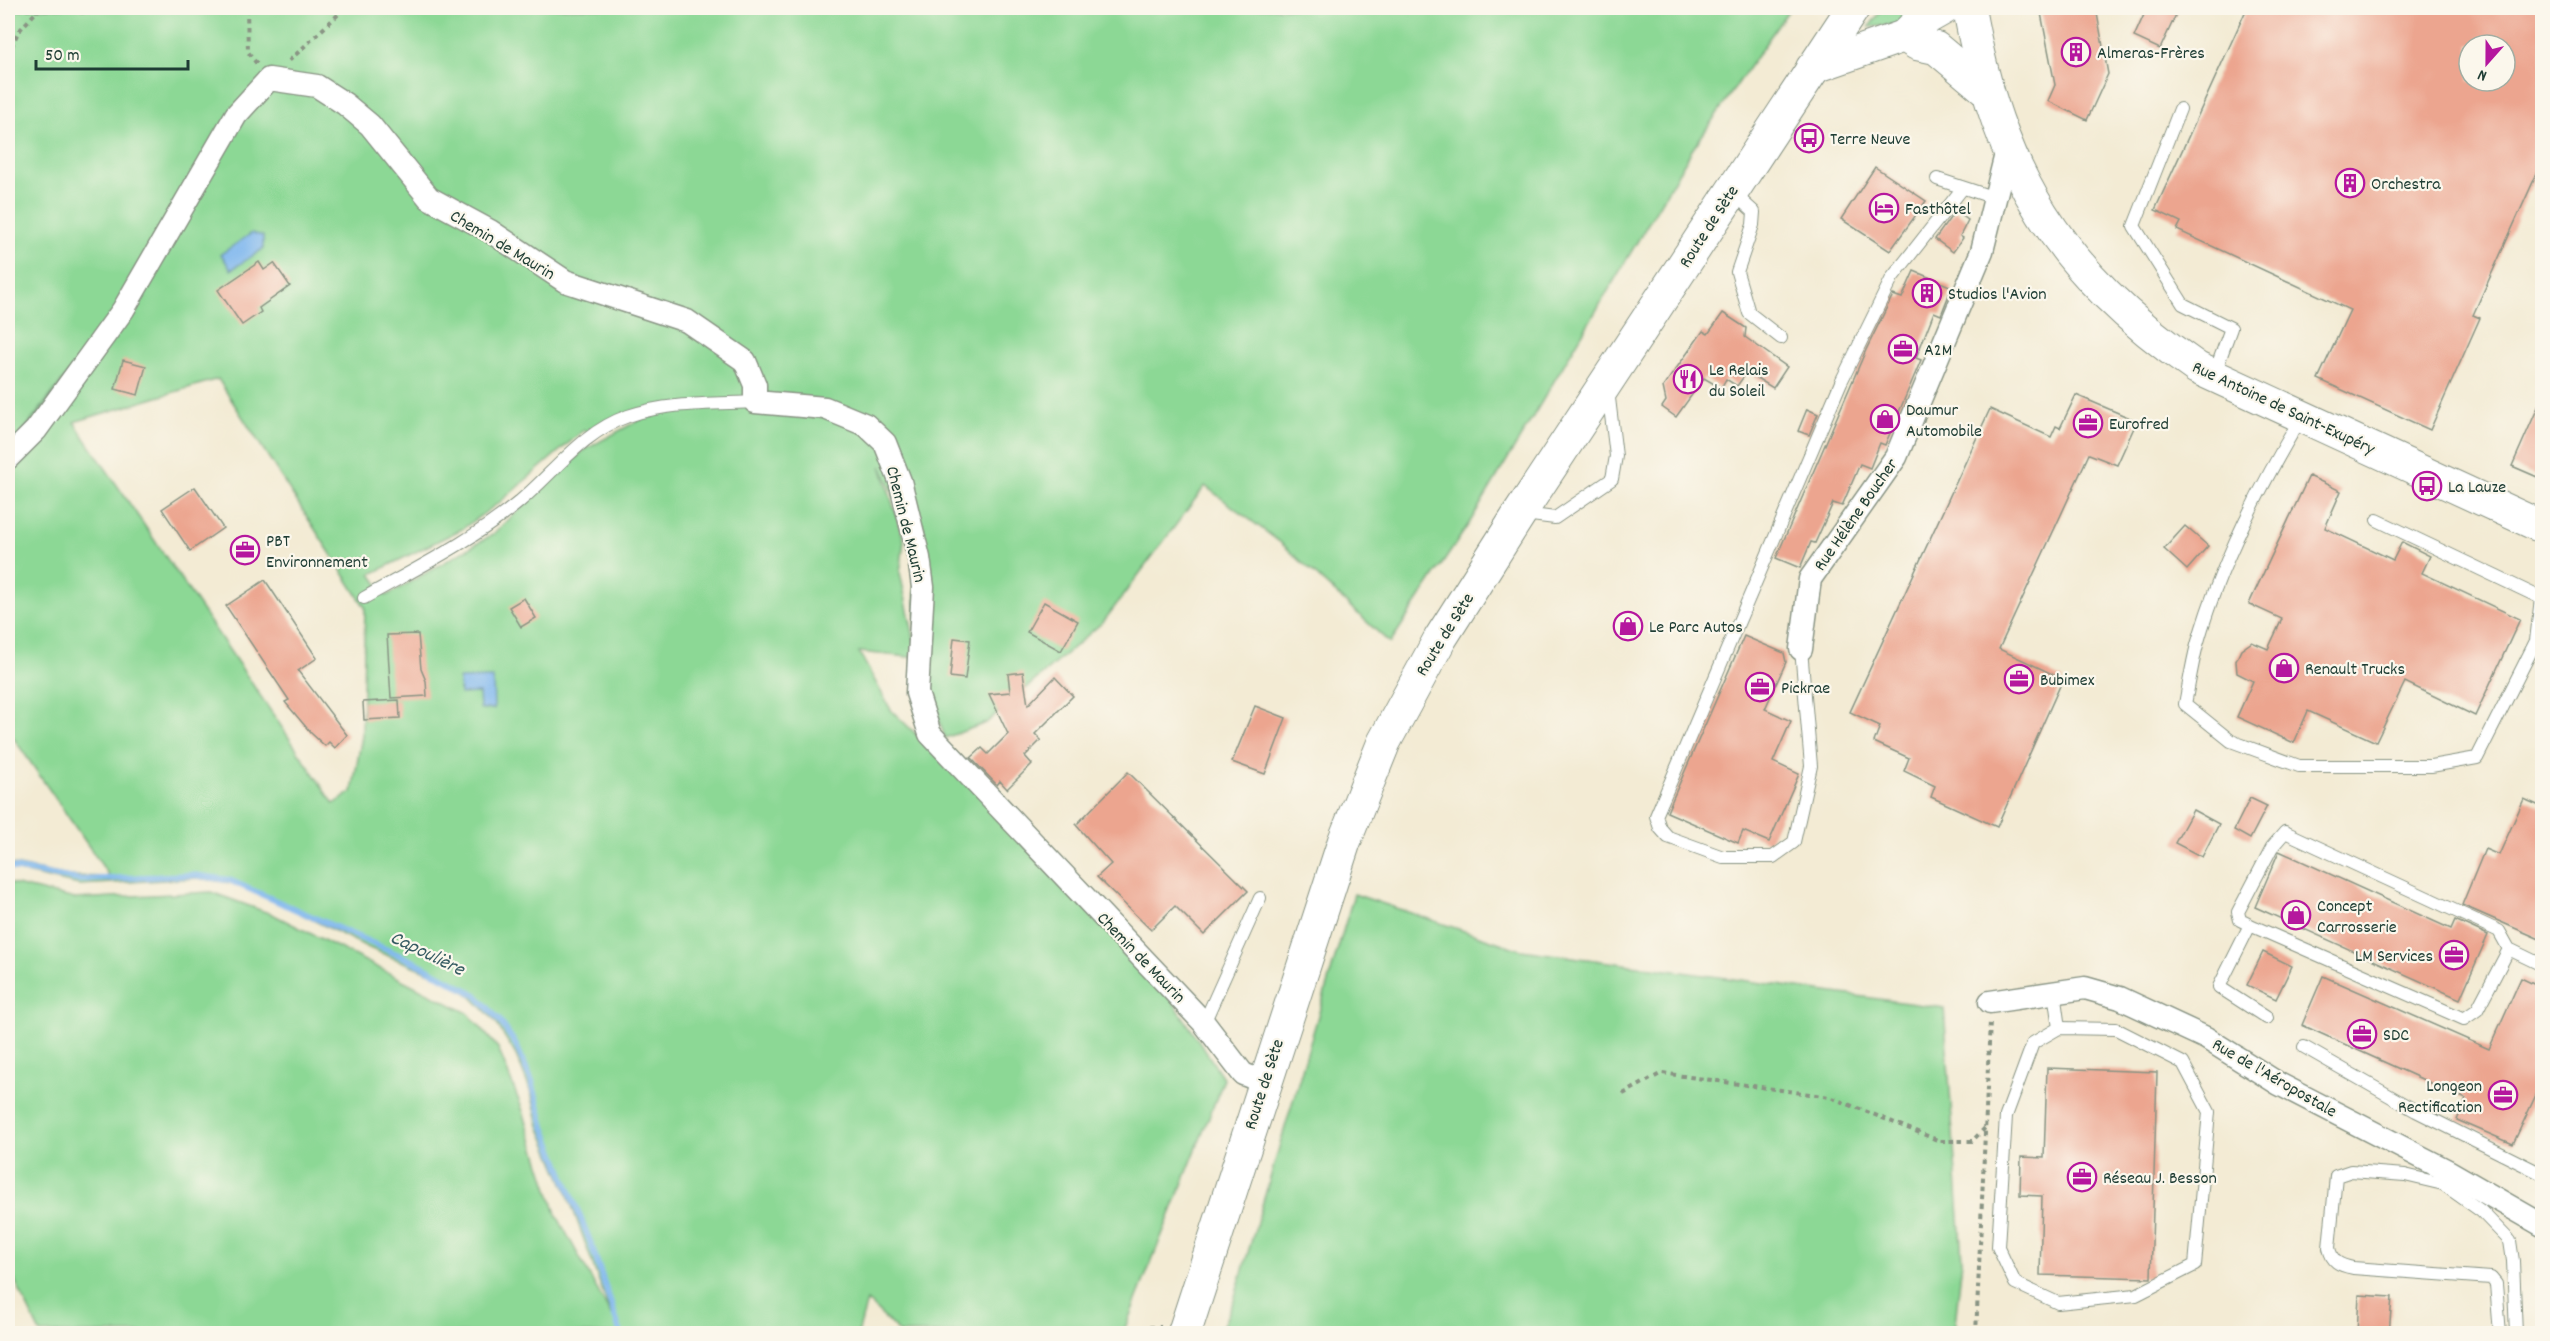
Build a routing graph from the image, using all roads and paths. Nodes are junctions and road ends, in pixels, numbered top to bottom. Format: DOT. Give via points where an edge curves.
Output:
graph roads {
  1 [pos="128,8"];
  2 [pos="247,8"];
  3 [pos="345,8"];
  4 [pos="1853,8"];
  5 [pos="1945,8"];
  6 [pos="1969,8"];
  7 [pos="8,9"];
  8 [pos="38,10"];
  9 [pos="1904,36"];
  10 [pos="8,55"];
  11 [pos="1812,68"];
  12 [pos="269,79"];
  13 [pos="1986,90"];
  14 [pos="2180,109"];
  15 [pos="2008,146"];
  16 [pos="1937,179"];
  17 [pos="1962,189"];
  18 [pos="1731,191"];
  19 [pos="1995,198"];
  20 [pos="1781,338"];
  21 [pos="2214,376"];
  22 [pos="1606,381"];
  23 [pos="755,402"];
  24 [pos="2302,417"];
  25 [pos="8,458"];
  26 [pos="1520,513"];
  27 [pos="2377,520"];
  28 [pos="2542,527"];
  29 [pos="364,598"];
  30 [pos="1801,650"];
  31 [pos="1260,898"];
  32 [pos="2250,925"];
  33 [pos="2509,949"];
  34 [pos="2542,964"];
  35 [pos="2054,992"];
  36 [pos="1990,1002"];
  37 [pos="2267,1018"];
  38 [pos="1204,1023"];
  39 [pos="2059,1028"];
  40 [pos="2304,1047"];
  41 [pos="1264,1082"];
  42 [pos="1623,1094"];
  43 [pos="1985,1128"];
  44 [pos="2542,1174"];
  45 [pos="2542,1225"];
  46 [pos="1184,1334"];
  47 [pos="1976,1334"];
  48 [pos="2500,1334"];
  49 [pos="2516,1334"];
  1 -- 8 [label="path" via="95,13"];
  2 -- 12 [label="path" via="248,52"];
  3 -- 12 [label="path"];
  4 -- 11 [label="main road, Route de Sète"];
  5 -- 9 [label="street"];
  6 -- 13 [label="street, Rue Antoine de Saint-Exupéry"];
  7 -- 8 [label="path"];
  8 -- 10 [label="path" via="18,32"];
  9 -- 11 [label="street"];
  9 -- 13 [label="street" via="1936,48"];
  11 -- 18 [label="main road, Route de Sète"];
  12 -- 23 [label="street, Chemin de Maurin" via="317,86 345,104 370,125 429,198 490,231 565,281 687,321 745,361 755,385"];
  12 -- 25 [label="street" via="236,115 123,310 36,430"];
  13 -- 15 [label="street, Rue Antoine de Saint-Exupéry"];
  14 -- 21 [label="lane" via="2134,226 2183,304 2231,328"];
  15 -- 19 [label="street, Rue Hélène Boucher"];
  15 -- 21 [label="street, Rue Antoine de Saint-Exupéry" via="2026,190 2075,262 2150,336"];
  16 -- 17 [label="lane"];
  17 -- 19 [label="lane"];
  17 -- 30 [label="lane" via="1892,278 1841,382 1656,816 1668,837 1723,857 1744,859 1773,858 1794,842 1811,766"];
  18 -- 20 [label="lane" via="1754,212 1754,225 1737,272 1749,313"];
  18 -- 22 [label="main road, Route de Sète"];
  19 -- 30 [label="street, Rue Hélène Boucher" via="1982,250 1896,457 1810,579"];
  21 -- 24 [label="street, Rue Antoine de Saint-Exupéry"];
  22 -- 26 [label="main road, Route de Sète"];
  22 -- 26 [label="lane" via="1616,456 1612,479 1555,518"];
  23 -- 29 [label="lane" via="659,408 627,416 574,448 520,501 477,534"];
  23 -- 38 [label="street, Chemin de Maurin" via="825,408 866,425 885,443 900,481 919,558 923,587 917,693 930,734"];
  24 -- 27 [label="lane" via="2274,463 2225,568 2197,645 2186,704 2231,741 2299,765 2431,766 2477,758 2536,641 2541,598"];
  24 -- 28 [label="street, Rue Antoine de Saint-Exupéry"];
  26 -- 41 [label="main road, Route de Sète" via="1434,648 1384,742 1344,842"];
  31 -- 38 [label="lane"];
  32 -- 33 [label="lane" via="2464,1019 2477,1010"];
  32 -- 33 [label="lane" via="2240,920 2238,912 2272,847 2285,832 2499,931"];
  32 -- 37 [label="lane" via="2219,987"];
  33 -- 34 [label="lane"];
  35 -- 36 [label="street, Rue de l'Aéropostale"];
  35 -- 39 [label="lane"];
  35 -- 45 [label="street, Rue de l'Aéropostale" via="2085,988 2157,1014"];
  36 -- 43 [label="path"];
  38 -- 41 [label="street, Chemin de Maurin" via="1243,1074"];
  39 -- 39 [label="lane" via="2033,1043 2006,1116 1998,1247 2015,1283 2058,1303 2136,1295 2195,1265 2209,1112 2183,1063 2116,1029"];
  40 -- 44 [label="lane" via="2416,1111"];
  41 -- 46 [label="main road, Route de Sète"];
  42 -- 43 [label="path" via="1662,1073 1830,1096 1940,1141 1972,1141"];
  43 -- 47 [label="path"];
  48 -- 49 [label="lane" via="2496,1284 2491,1278 2353,1268 2331,1258 2336,1176 2351,1171 2405,1175 2442,1184 2481,1211 2510,1241"];
}
